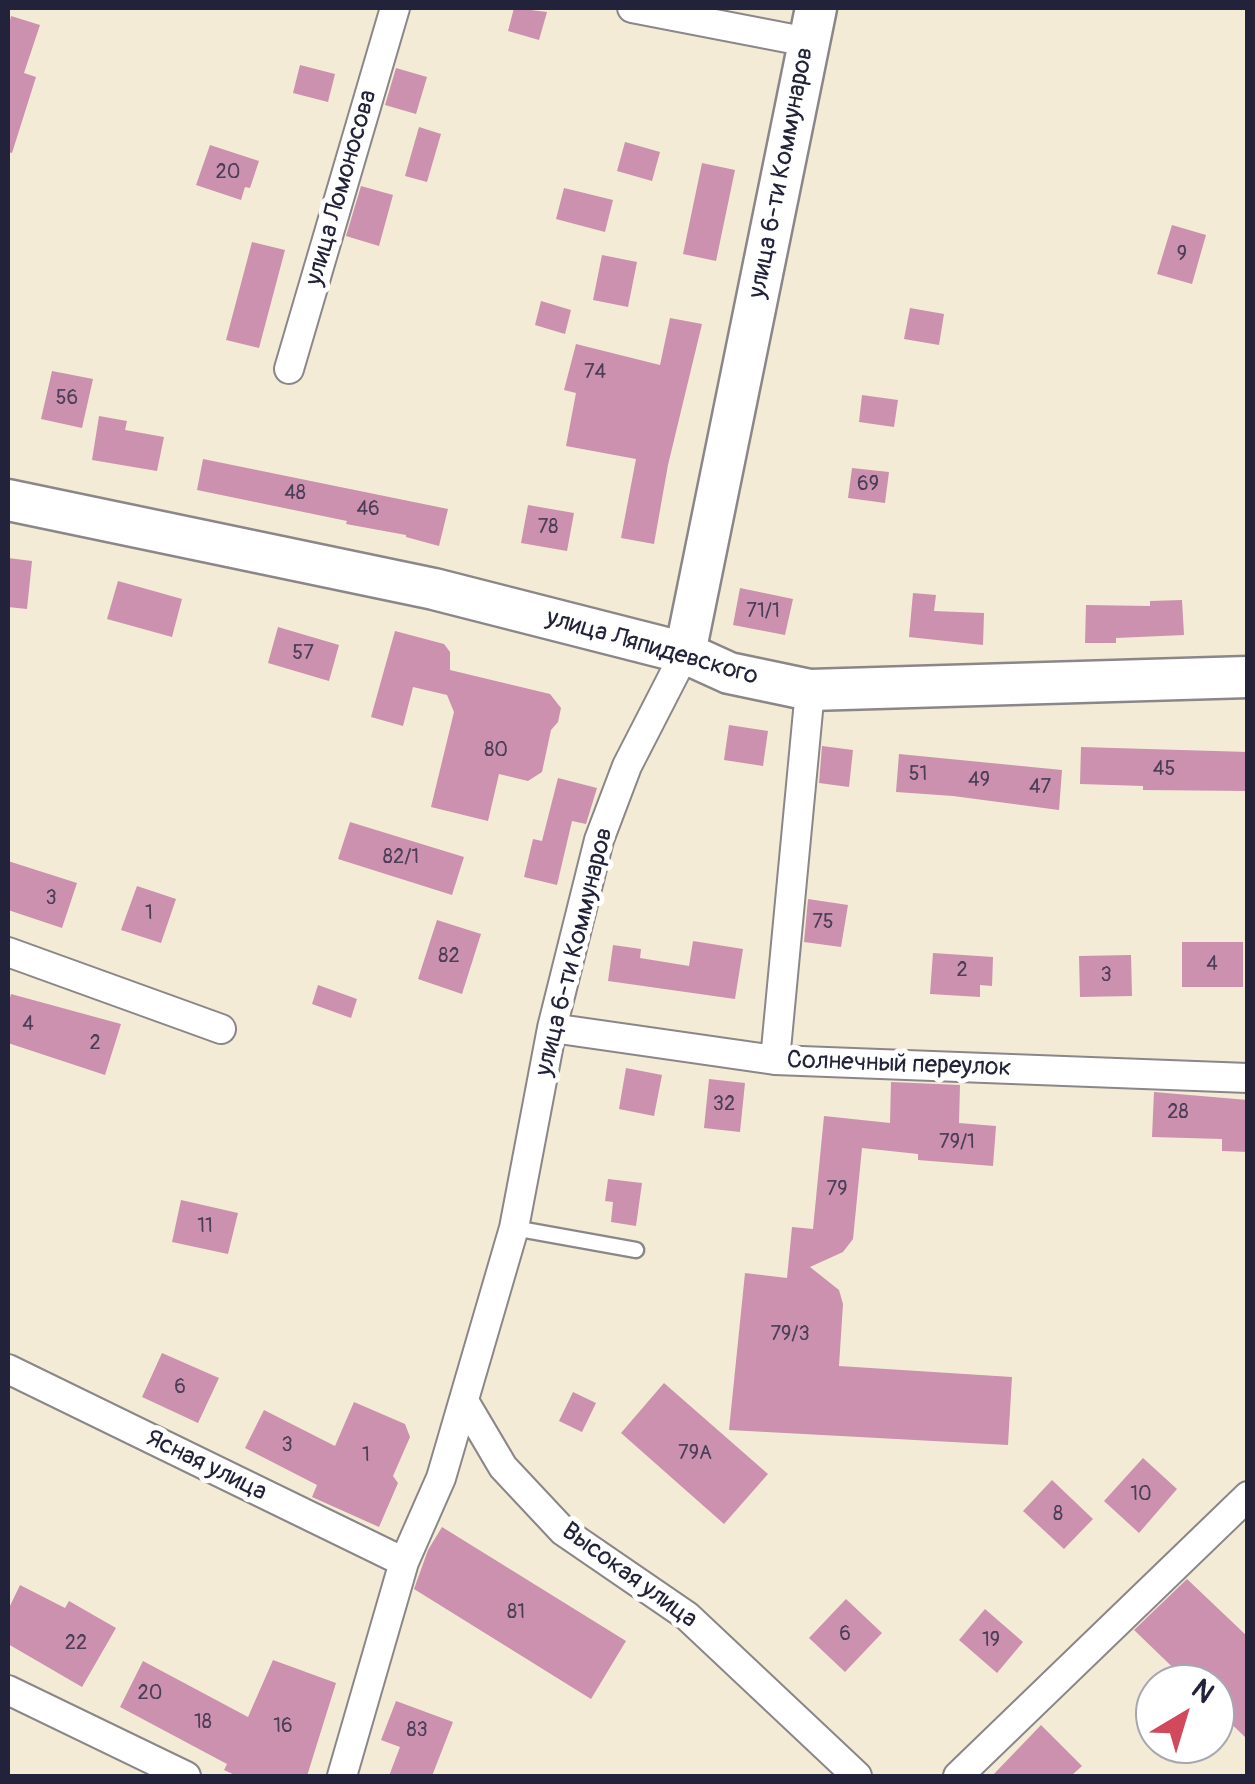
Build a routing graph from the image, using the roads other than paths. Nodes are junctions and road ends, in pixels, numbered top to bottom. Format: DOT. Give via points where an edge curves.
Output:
graph roads {
  1 [pos="395,8"];
  2 [pos="632,8"];
  3 [pos="812,25"];
  4 [pos="289,368"];
  5 [pos="8,500"];
  6 [pos="685,653"];
  7 [pos="1248,677"];
  8 [pos="810,690"];
  9 [pos="8,952"];
  10 [pos="552,1028"];
  11 [pos="221,1029"];
  12 [pos="775,1060"];
  13 [pos="1248,1078"];
  14 [pos="514,1228"];
  15 [pos="636,1250"];
  16 [pos="8,1370"];
  17 [pos="464,1401"];
  18 [pos="1248,1496"];
  19 [pos="404,1562"];
  20 [pos="8,1690"];
  21 [pos="186,1776"];
  22 [pos="342,1776"];
  23 [pos="857,1776"];
  24 [pos="958,1776"];
  1 -- 4 [label="street, улица Ломоносова"];
  2 -- 3 [label="street"];
  3 -- 6 [label="main road, улица 6-ти Коммунаров"];
  5 -- 6 [label="main road, улица Ляпидевского" via="434,589"];
  6 -- 8 [label="main road, улица Ляпидевского" via="730,674"];
  6 -- 10 [label="street, улица 6-ти Коммунаров" via="627,766 599,840"];
  7 -- 8 [label="main road, улица Ляпидевского"];
  8 -- 12 [label="street"];
  9 -- 11 [label="street"];
  10 -- 12 [label="street, Солнечный переулок"];
  10 -- 14 [label="street, улица 6-ти Коммунаров"];
  12 -- 13 [label="street, Солнечный переулок"];
  14 -- 15 [label="lane"];
  14 -- 17 [label="street, улица 6-ти Коммунаров"];
  16 -- 19 [label="street, Ясная улица"];
  17 -- 19 [label="street, улица 6-ти Коммунаров" via="442,1478"];
  17 -- 23 [label="street, Высокая улица" via="503,1467 563,1530 687,1616"];
  18 -- 24 [label="street"];
  19 -- 22 [label="street, улица 6-ти Коммунаров"];
  20 -- 21 [label="street"];
}
